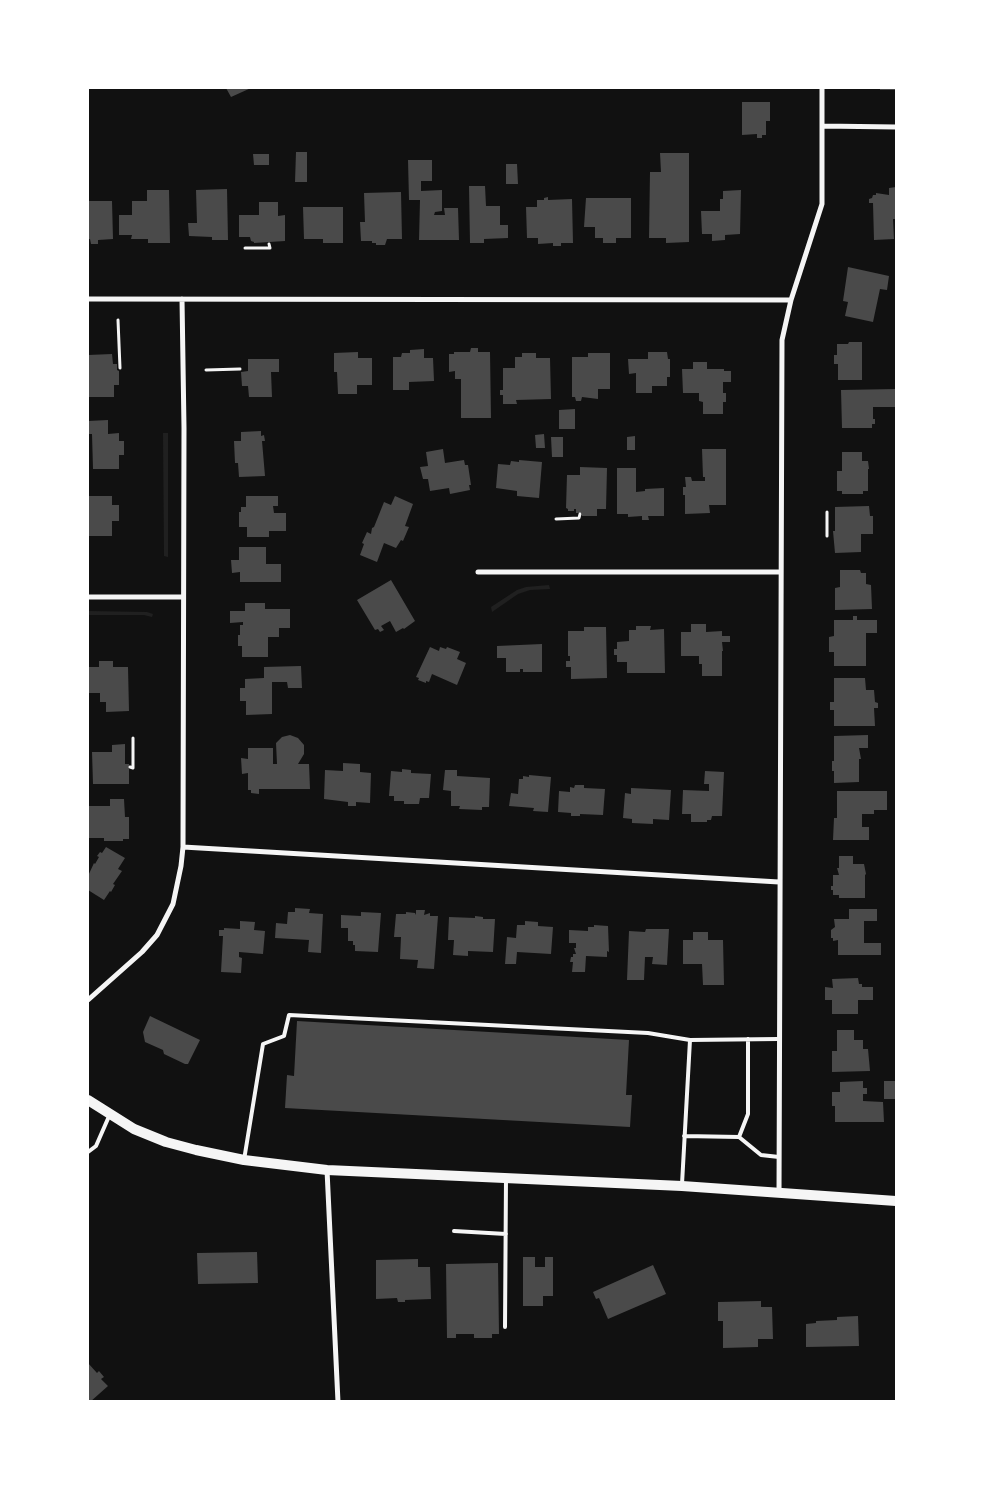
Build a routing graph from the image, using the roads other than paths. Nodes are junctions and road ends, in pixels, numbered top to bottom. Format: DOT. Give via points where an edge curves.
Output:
graph roads {
  1 [pos="822,88"];
  2 [pos="822,126"];
  3 [pos="896,127"];
  4 [pos="88,299"];
  5 [pos="182,299"];
  6 [pos="791,300"];
  7 [pos="478,572"];
  8 [pos="781,572"];
  9 [pos="88,597"];
  10 [pos="183,597"];
  11 [pos="184,847"];
  12 [pos="779,882"];
  13 [pos="88,1000"];
  14 [pos="748,1039"];
  15 [pos="778,1039"];
  16 [pos="690,1040"];
  17 [pos="88,1100"];
  18 [pos="110,1114"];
  19 [pos="684,1136"];
  20 [pos="739,1136"];
  21 [pos="88,1152"];
  22 [pos="779,1157"];
  23 [pos="244,1160"];
  24 [pos="327,1170"];
  25 [pos="506,1178"];
  26 [pos="682,1186"];
  27 [pos="778,1193"];
  28 [pos="896,1201"];
  29 [pos="454,1232"];
  30 [pos="506,1234"];
  31 [pos="505,1326"];
  32 [pos="338,1402"];
  1 -- 2 [label="street"];
  2 -- 3 [label="street"];
  2 -- 6 [label="street" via="822,204"];
  4 -- 5 [label="street"];
  5 -- 6 [label="street"];
  5 -- 10 [label="street"];
  6 -- 8 [label="street" via="782,340"];
  7 -- 8 [label="street"];
  8 -- 12 [label="street"];
  9 -- 10 [label="street"];
  10 -- 11 [label="street"];
  11 -- 12 [label="street"];
  11 -- 13 [label="street" via="173,904 157,934 142,952"];
  12 -- 15 [label="street"];
  14 -- 15 [label="lane"];
  14 -- 16 [label="lane"];
  14 -- 20 [label="lane" via="748,1114"];
  15 -- 22 [label="street"];
  16 -- 19 [label="lane"];
  16 -- 23 [label="lane" via="648,1033 289,1015 284,1036 264,1044"];
  17 -- 18 [label="main road"];
  18 -- 21 [label="lane" via="96,1146"];
  18 -- 23 [label="main road" via="134,1129 166,1142"];
  19 -- 20 [label="lane"];
  19 -- 26 [label="lane"];
  20 -- 22 [label="lane" via="761,1155"];
  22 -- 27 [label="street"];
  23 -- 24 [label="main road"];
  24 -- 25 [label="main road"];
  24 -- 32 [label="street"];
  25 -- 26 [label="main road"];
  25 -- 30 [label="lane"];
  26 -- 27 [label="main road"];
  27 -- 28 [label="main road"];
  29 -- 30 [label="lane"];
  30 -- 31 [label="lane"];
}
